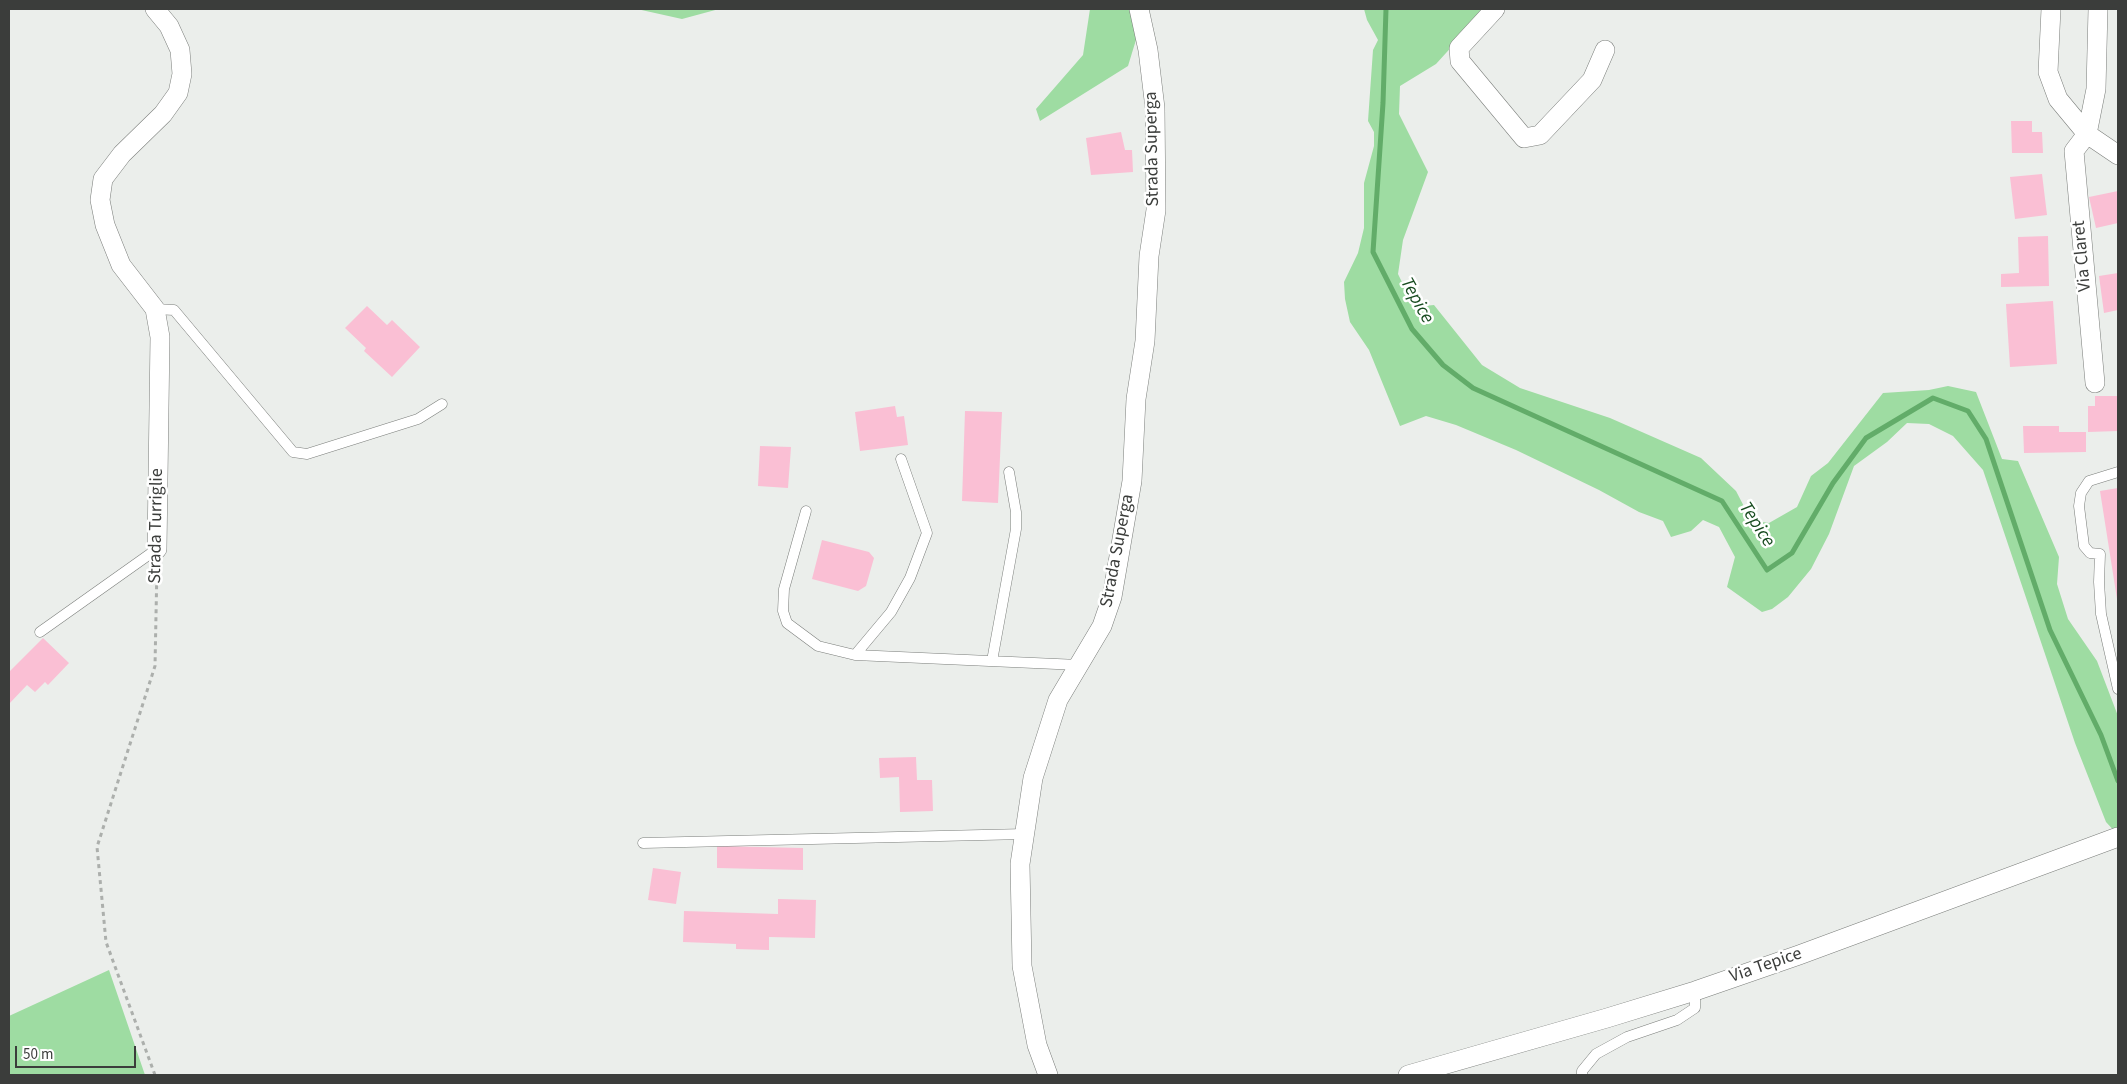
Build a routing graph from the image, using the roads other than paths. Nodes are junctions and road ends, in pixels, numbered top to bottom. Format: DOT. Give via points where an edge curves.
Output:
graph roads {
  1 [pos="155,9"];
  2 [pos="1139,9"];
  3 [pos="1496,9"];
  4 [pos="2051,9"];
  5 [pos="2098,9"];
  6 [pos="1605,50"];
  7 [pos="2087,134"];
  8 [pos="2118,155"];
  9 [pos="155,309"];
  10 [pos="2095,383"];
  11 [pos="442,404"];
  12 [pos="901,459"];
  13 [pos="1009,472"];
  14 [pos="2118,472"];
  15 [pos="806,511"];
  16 [pos="157,549"];
  17 [pos="40,632"];
  18 [pos="855,655"];
  19 [pos="992,661"];
  20 [pos="1079,665"];
  21 [pos="2118,689"];
  22 [pos="1025,834"];
  23 [pos="2118,837"];
  24 [pos="643,843"];
  25 [pos="1695,991"];
  26 [pos="1048,1075"];
  27 [pos="1408,1075"];
  28 [pos="1582,1075"];
  1 -- 9 [label="street, Strada Turriglie" via="169,26 180,50 182,74 178,93 103,179 100,200 105,225 121,265"];
  2 -- 20 [label="street, Strada Superga" via="1155,108 1156,210 1149,256 1145,341 1136,399 1132,482 1112,597 1102,626"];
  3 -- 6 [label="street" via="1459,48 1460,61 1524,138 1540,135 1592,80"];
  4 -- 7 [label="street" via="2048,72 2058,99"];
  5 -- 7 [label="street" via="2096,90"];
  7 -- 8 [label="street"];
  7 -- 10 [label="street, Via Claret" via="2074,151"];
  9 -- 11 [label="lane" via="174,310 294,452 307,454 409,422"];
  9 -- 16 [label="street, Strada Turriglie" via="160,337"];
  12 -- 18 [label="lane" via="927,533 910,578 891,612"];
  13 -- 19 [label="lane" via="1016,529"];
  14 -- 21 [label="lane" via="2089,482 2081,492 2079,506 2084,546 2090,553 2100,554 2101,614"];
  15 -- 18 [label="lane" via="784,589 783,611 787,623 818,646"];
  16 -- 17 [label="lane"];
  18 -- 19 [label="lane"];
  19 -- 20 [label="lane"];
  20 -- 22 [label="street, Strada Superga" via="1058,700 1033,778"];
  22 -- 24 [label="lane"];
  22 -- 26 [label="street, Strada Superga" via="1020,864 1022,966 1037,1045"];
  23 -- 25 [label="street, Via Tepice"];
  25 -- 27 [label="street, Via Tepice"];
  25 -- 28 [label="lane" via="1694,1008 1677,1020 1626,1037 1596,1054"];
}
